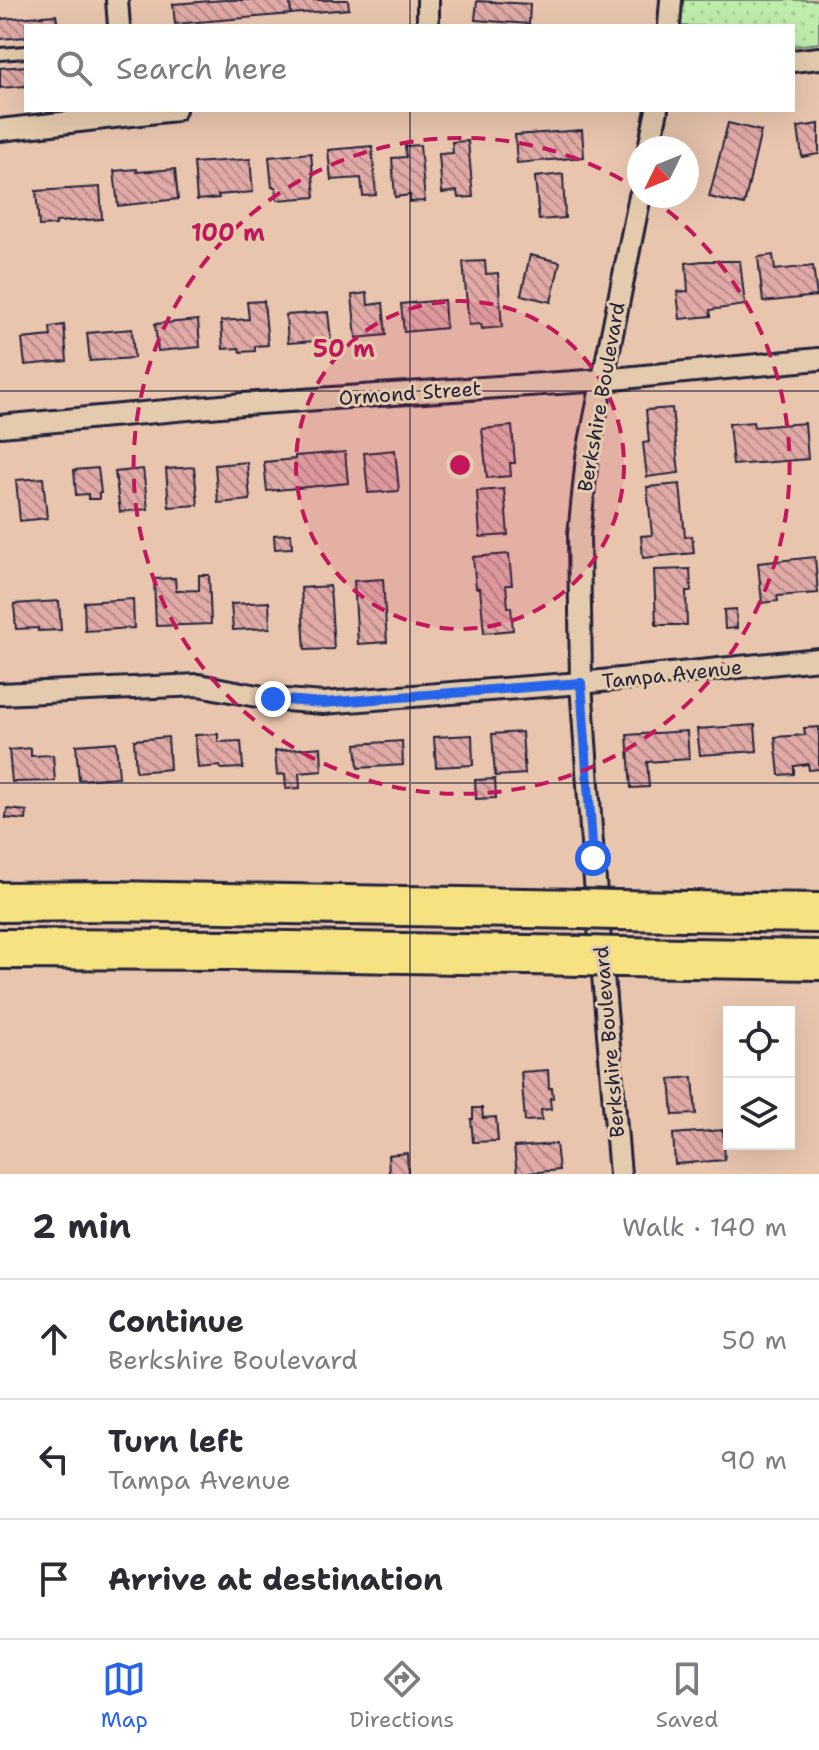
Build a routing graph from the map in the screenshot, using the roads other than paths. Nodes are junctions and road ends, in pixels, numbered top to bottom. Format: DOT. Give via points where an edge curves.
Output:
graph roads {
  1 [pos="117,0"];
  2 [pos="428,0"];
  3 [pos="671,0"];
  4 [pos="119,24"];
  5 [pos="428,24"];
  6 [pos="669,24"];
  7 [pos="24,52"];
  8 [pos="0,54"];
  9 [pos="819,58"];
  10 [pos="795,61"];
  11 [pos="657,112"];
  12 [pos="126,113"];
  13 [pos="0,130"];
  14 [pos="652,136"];
  15 [pos="638,208"];
  16 [pos="819,359"];
  17 [pos="603,380"];
  18 [pos="0,426"];
  19 [pos="819,659"];
  20 [pos="581,683"];
  21 [pos="0,694"];
  22 [pos="0,883"];
  23 [pos="0,902"];
  24 [pos="230,903"];
  25 [pos="819,913"];
  26 [pos="0,949"];
  27 [pos="232,950"];
  28 [pos="819,960"];
  29 [pos="0,967"];
  30 [pos="620,1174"];
  1 -- 4 [label="street"];
  2 -- 5 [label="street"];
  3 -- 6 [label="street"];
  7 -- 8 [label="lane"];
  9 -- 10 [label="street"];
  11 -- 14 [label="street"];
  12 -- 13 [label="street"];
  15 -- 17 [label="street, Berkshire Boulevard"];
  16 -- 17 [label="street, Ormond Street"];
  17 -- 18 [label="street, Ormond Street"];
  17 -- 20 [label="street, Berkshire Boulevard" via="581,509"];
  19 -- 20 [label="street, Tampa Avenue"];
  20 -- 21 [label="street, Tampa Avenue" via="323,703 199,685"];
  20 -- 30 [label="street, Berkshire Boulevard"];
  22 -- 24 [label="highway"];
  23 -- 24 [label="highway"];
  24 -- 25 [label="highway"];
  26 -- 27 [label="highway"];
  27 -- 28 [label="highway"];
  27 -- 29 [label="highway"];
}
